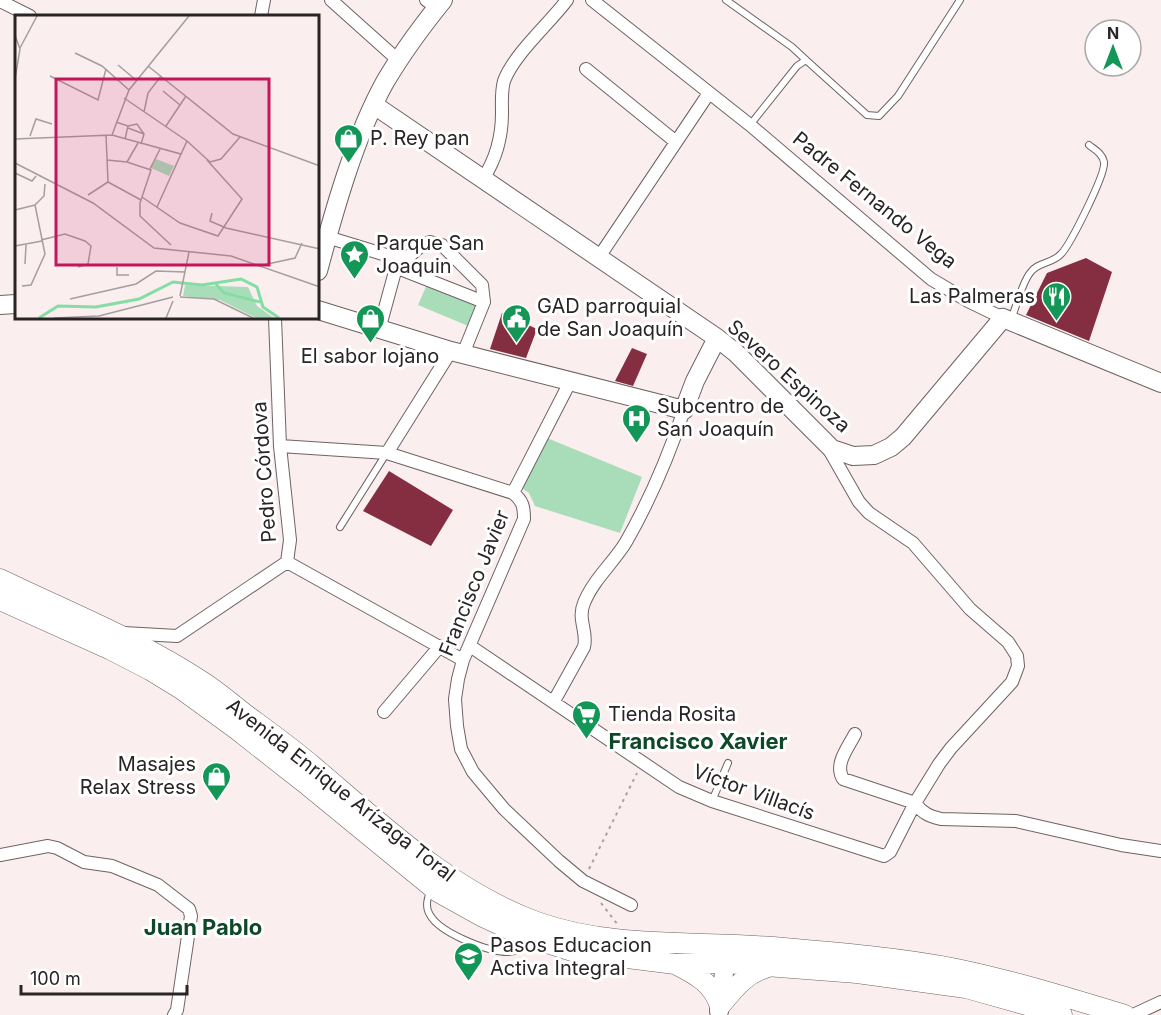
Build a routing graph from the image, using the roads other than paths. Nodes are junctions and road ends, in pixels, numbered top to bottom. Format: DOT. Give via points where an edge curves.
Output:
graph roads {
  1 [pos="264,0"];
  2 [pos="331,0"];
  3 [pos="567,0"];
  4 [pos="592,0"];
  5 [pos="726,0"];
  6 [pos="960,0"];
  7 [pos="0,1"];
  8 [pos="435,3"];
  9 [pos="28,15"];
  10 [pos="261,15"];
  11 [pos="398,60"];
  12 [pos="806,60"];
  13 [pos="586,69"];
  14 [pos="709,93"];
  15 [pos="374,105"];
  16 [pos="750,125"];
  17 [pos="676,142"];
  18 [pos="1089,145"];
  19 [pos="483,179"];
  20 [pos="327,237"];
  21 [pos="599,257"];
  22 [pos="396,262"];
  23 [pos="320,263"];
  24 [pos="484,302"];
  25 [pos="15,304"];
  26 [pos="0,305"];
  27 [pos="320,311"];
  28 [pos="275,320"];
  29 [pos="1007,320"];
  30 [pos="379,330"];
  31 [pos="717,338"];
  32 [pos="457,352"];
  33 [pos="570,382"];
  34 [pos="1161,383"];
  35 [pos="684,410"];
  36 [pos="824,442"];
  37 [pos="280,446"];
  38 [pos="387,453"];
  39 [pos="513,494"];
  40 [pos="340,527"];
  41 [pos="287,562"];
  42 [pos="0,579"];
  43 [pos="0,600"];
  44 [pos="110,632"];
  45 [pos="440,646"];
  46 [pos="470,646"];
  47 [pos="464,660"];
  48 [pos="554,701"];
  49 [pos="384,712"];
  50 [pos="855,734"];
  51 [pos="728,763"];
  52 [pos="712,801"];
  53 [pos="915,803"];
  54 [pos="1161,851"];
  55 [pos="0,855"];
  56 [pos="433,888"];
  57 [pos="631,905"];
  58 [pos="534,939"];
  59 [pos="727,954"];
  60 [pos="675,964"];
  61 [pos="770,966"];
  62 [pos="1161,1002"];
  63 [pos="719,1010"];
  64 [pos="174,1015"];
  65 [pos="1062,1015"];
  66 [pos="1125,1015"];
  67 [pos="1132,1015"];
  1 -- 10 [label="street"];
  2 -- 11 [label="street"];
  3 -- 19 [label="street" via="504,80 498,151"];
  4 -- 14 [label="street, Padre Fernando Vega"];
  5 -- 12 [label="lane"];
  6 -- 12 [label="lane" via="898,96 879,116 867,115"];
  7 -- 9 [label="street"];
  8 -- 11 [label="street"];
  11 -- 15 [label="street"];
  12 -- 16 [label="lane"];
  13 -- 17 [label="street"];
  14 -- 16 [label="street, Padre Fernando Vega"];
  14 -- 17 [label="street"];
  15 -- 19 [label="street, Severo Espinoza"];
  15 -- 20 [label="street"];
  16 -- 29 [label="street, Padre Fernando Vega" via="931,279"];
  17 -- 21 [label="street"];
  18 -- 29 [label="lane" via="1104,161 1100,182 1063,253 1029,273"];
  19 -- 21 [label="street, Severo Espinoza"];
  20 -- 22 [label="street"];
  20 -- 23 [label="street"];
  21 -- 31 [label="street, Severo Espinoza"];
  22 -- 24 [label="street"];
  22 -- 24 [label="street" via="406,259 423,244 441,245 482,285"];
  22 -- 30 [label="street"];
  24 -- 32 [label="street"];
  25 -- 26 [label="street"];
  27 -- 30 [label="street"];
  28 -- 37 [label="street, Pedro Córdova"];
  29 -- 34 [label="street, Padre Fernando Vega"];
  29 -- 36 [label="street, Severo Espinoza" via="891,447 874,455 853,456"];
  30 -- 32 [label="street"];
  31 -- 35 [label="street"];
  31 -- 36 [label="street, Severo Espinoza"];
  32 -- 33 [label="street"];
  32 -- 38 [label="street"];
  33 -- 35 [label="street"];
  33 -- 39 [label="street"];
  35 -- 48 [label="street" via="646,504 625,543 585,600 581,619 584,647"];
  36 -- 53 [label="street" via="859,502 922,552 970,609 1008,642 1017,656 1012,682 951,748"];
  37 -- 38 [label="street, Francisco Javier"];
  37 -- 41 [label="street, Pedro Córdova" via="290,540"];
  38 -- 39 [label="street, Francisco Javier"];
  38 -- 40 [label="lane"];
  39 -- 46 [label="street, Francisco Javier" via="521,500 524,519"];
  41 -- 44 [label="street, Pedro Córdova" via="177,636"];
  41 -- 45 [label="street"];
  42 -- 44 [label="main road, Avenida Enrique Arízaga Toral"];
  43 -- 56 [label="main road, Avenida Enrique Arízaga Toral" via="111,650 181,689 262,749"];
  44 -- 59 [label="main road, Avenida Enrique Arízaga Toral" via="201,680 310,763 412,851 494,903 567,931"];
  45 -- 47 [label="street"];
  45 -- 49 [label="street"];
  46 -- 47 [label="street, Francisco Javier"];
  46 -- 48 [label="street, Víctor Villacís"];
  47 -- 57 [label="street, Francisco Javier" via="455,699 461,749 472,772 504,809 583,880"];
  48 -- 52 [label="street, Víctor Villacís" via="679,787"];
  50 -- 53 [label="street" via="840,764 843,779"];
  51 -- 52 [label="lane"];
  52 -- 53 [label="street, Víctor Villacís" via="884,856 890,852"];
  53 -- 54 [label="street" via="929,816 941,819 1016,821"];
  55 -- 64 [label="street" via="48,846 57,848 84,862 136,874 189,909 184,972"];
  56 -- 58 [label="main road, Avenida Enrique Arízaga Toral" via="483,917"];
  56 -- 58 [label="lane" via="427,901 430,916 471,943 510,952"];
  58 -- 60 [label="main road, Avenida Enrique Arízaga Toral" via="572,951"];
  59 -- 60 [label="main road, Avenida Enrique Arízaga Toral"];
  59 -- 61 [label="main road, Avenida Enrique Arízaga Toral"];
  59 -- 63 [label="street"];
  59 -- 66 [label="main road, Avenida Enrique Arízaga Toral" via="781,947 958,969"];
  60 -- 63 [label="main road" via="713,989"];
  61 -- 63 [label="main road" via="744,979"];
  61 -- 65 [label="main road, Avenida Enrique Arízaga Toral" via="966,988"];
  62 -- 67 [label="street"];
}
